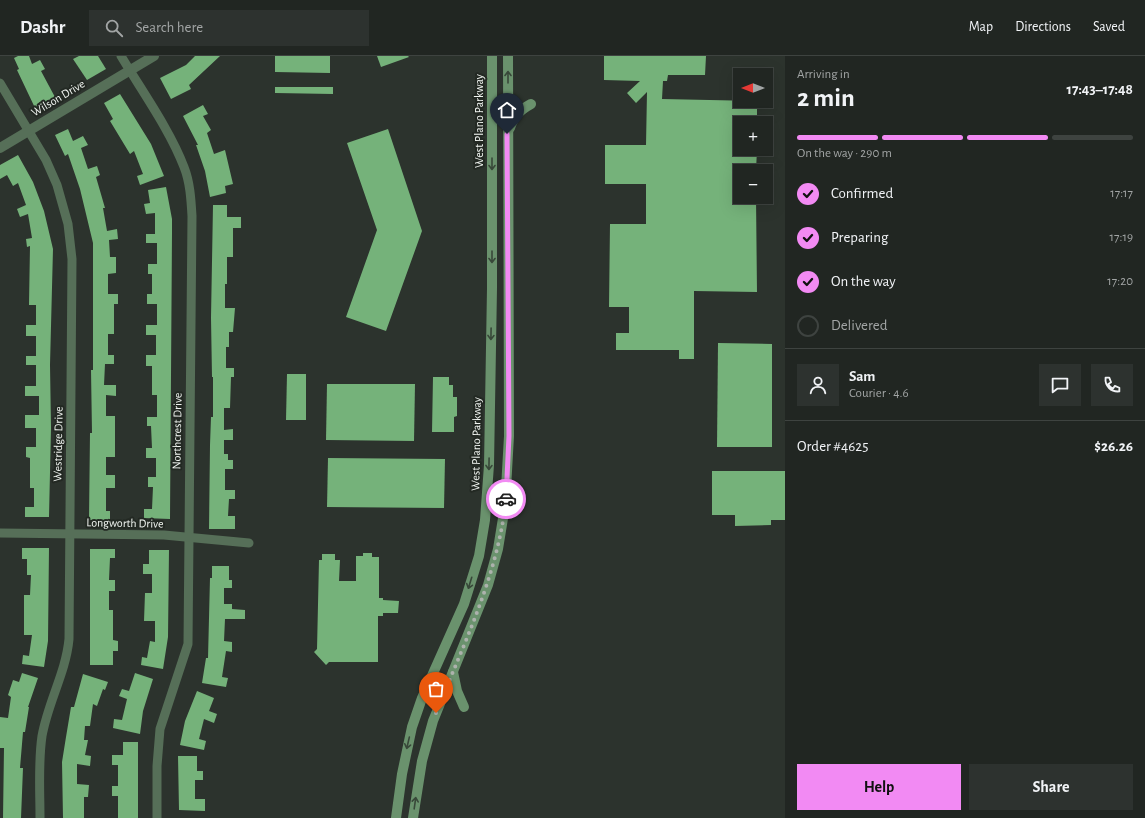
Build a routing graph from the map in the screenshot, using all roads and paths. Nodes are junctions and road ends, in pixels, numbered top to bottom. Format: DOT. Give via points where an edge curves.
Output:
graph roads {
  1 [pos="122,56"];
  2 [pos="154,56"];
  3 [pos="492,56"];
  4 [pos="508,56"];
  5 [pos="130,71"];
  6 [pos="0,83"];
  7 [pos="492,97"];
  8 [pos="508,98"];
  9 [pos="531,104"];
  10 [pos="28,131"];
  11 [pos="507,134"];
  12 [pos="0,148"];
  13 [pos="492,282"];
  14 [pos="508,283"];
  15 [pos="492,295"];
  16 [pos="508,295"];
  17 [pos="0,533"];
  18 [pos="69,533"];
  19 [pos="188,538"];
  20 [pos="248,543"];
  21 [pos="453,672"];
  22 [pos="422,698"];
  23 [pos="439,705"];
  24 [pos="464,707"];
  25 [pos="40,818"];
  26 [pos="158,818"];
  27 [pos="396,818"];
  28 [pos="413,818"];
  1 -- 5 [label="street, Northcrest Drive"];
  2 -- 5 [label="street, Wilson Drive"];
  3 -- 7 [label="main road, West Plano Parkway"];
  8 -- 4 [label="main road, one-way"];
  5 -- 10 [label="street, Wilson Drive"];
  5 -- 19 [label="street, Northcrest Drive" via="174,146 184,168 190,192 192,216"];
  6 -- 10 [label="street, Westridge Drive"];
  7 -- 8 [label="main road"];
  7 -- 13 [label="main road, West Plano Parkway, one-way"];
  8 -- 11 [label="main road"];
  9 -- 11 [label="main road" via="513,118"];
  10 -- 12 [label="street, Wilson Drive"];
  10 -- 18 [label="street, Westridge Drive" via="46,160 57,185 71,242"];
  11 -- 14 [label="main road"];
  13 -- 14 [label="main road"];
  13 -- 15 [label="main road, West Plano Parkway"];
  14 -- 16 [label="main road"];
  15 -- 16 [label="main road"];
  15 -- 22 [label="main road, West Plano Parkway, one-way" via="489,465 479,556 464,604"];
  16 -- 21 [label="main road" via="509,443 505,506 498,549 490,577"];
  17 -- 18 [label="street, Longworth Drive"];
  18 -- 19 [label="street, Longworth Drive"];
  18 -- 25 [label="street, Westridge Drive" via="68,651 50,702 42,735"];
  19 -- 20 [label="street, Longworth Drive"];
  19 -- 26 [label="street, Northcrest Drive" via="188,644 160,729 157,766"];
  21 -- 23 [label="main road"];
  21 -- 24 [label="main road"];
  22 -- 23 [label="main road"];
  22 -- 27 [label="main road, West Plano Parkway, one-way" via="408,741"];
  28 -- 23 [label="main road, one-way" via="422,761"];
}
